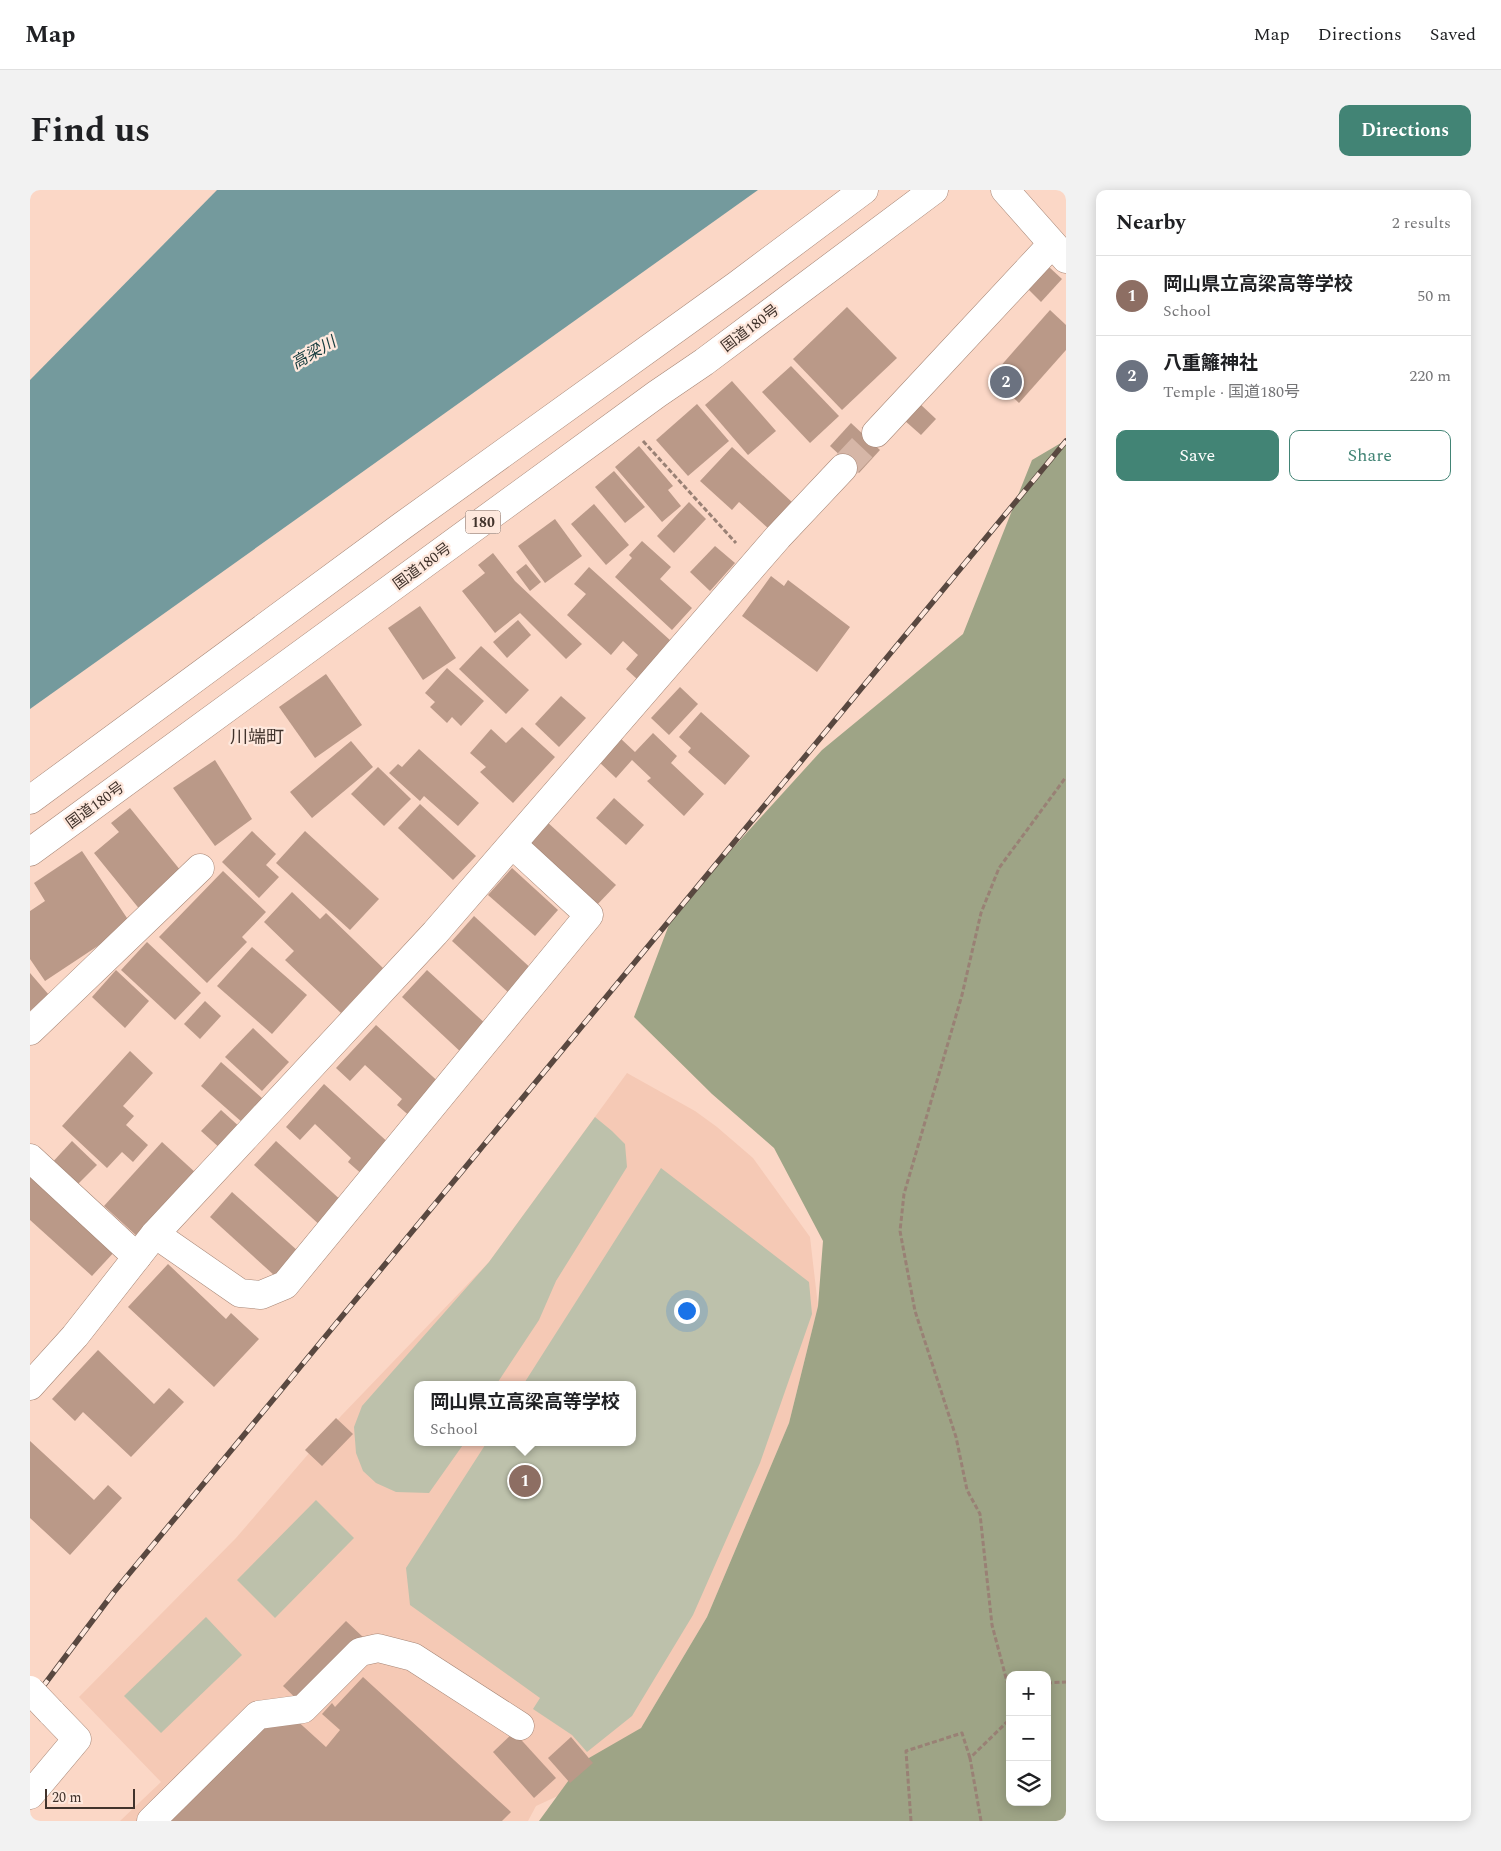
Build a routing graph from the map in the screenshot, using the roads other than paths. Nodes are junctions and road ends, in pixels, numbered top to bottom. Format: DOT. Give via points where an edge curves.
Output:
graph roads {
  1 [pos="864,190"];
  2 [pos="934,190"];
  3 [pos="1005,190"];
  4 [pos="1059,252"];
  5 [pos="876,432"];
  6 [pos="843,468"];
  7 [pos="30,800"];
  8 [pos="513,845"];
  9 [pos="30,852"];
  10 [pos="200,868"];
  11 [pos="30,1030"];
  12 [pos="30,1158"];
  13 [pos="155,1234"];
  14 [pos="137,1257"];
  15 [pos="30,1386"];
  16 [pos="30,1690"];
  17 [pos="520,1726"];
  18 [pos="30,1795"];
  19 [pos="151,1821"];
  1 -- 7 [label="main road"];
  2 -- 9 [label="main road, 国道180号 / 180" via="704,362"];
  3 -- 4 [label="main road"];
  4 -- 5 [label="main road"];
  6 -- 8 [label="main road" via="755,564"];
  8 -- 13 [label="main road" via="436,934"];
  8 -- 13 [label="main road" via="589,915 285,1285 261,1295 240,1294"];
  10 -- 11 [label="main road"];
  12 -- 14 [label="main road"];
  13 -- 14 [label="main road"];
  14 -- 15 [label="main road" via="75,1336"];
  16 -- 18 [label="main road, bridge" via="77,1739"];
  17 -- 19 [label="main road" via="412,1657 378,1648 360,1652 303,1709 258,1715"];
}
